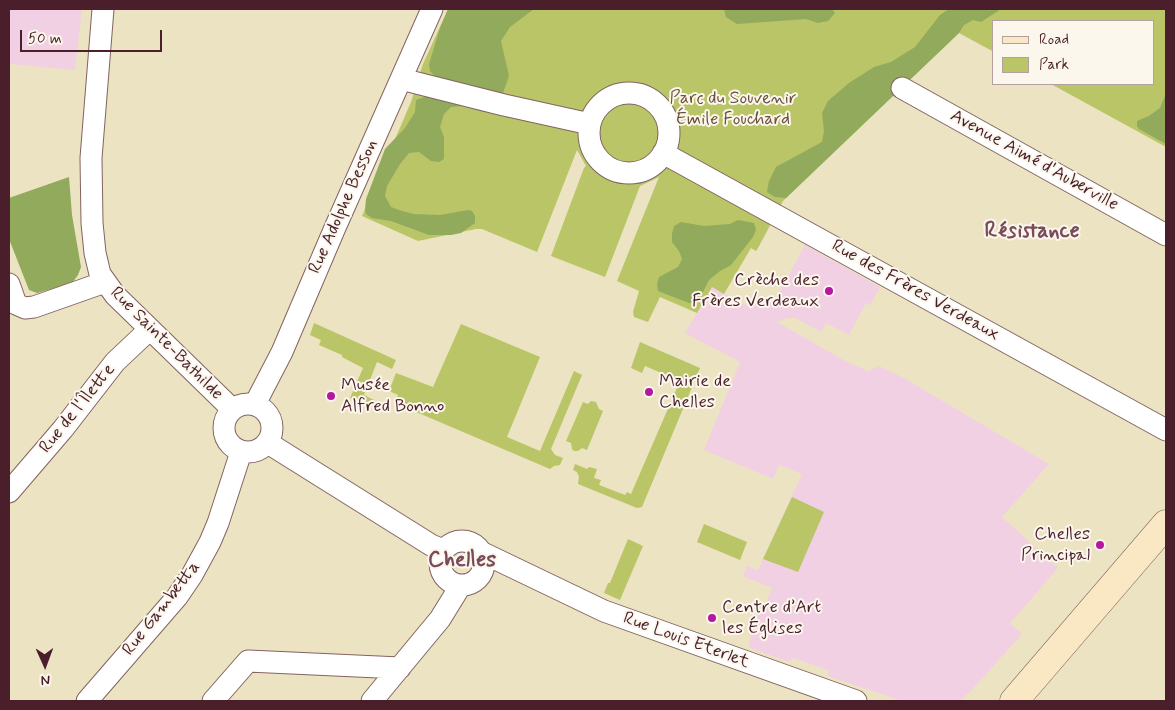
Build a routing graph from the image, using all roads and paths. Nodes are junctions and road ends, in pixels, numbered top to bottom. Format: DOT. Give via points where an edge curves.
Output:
graph roads {
  1 [pos="104,9"];
  2 [pos="432,9"];
  3 [pos="401,78"];
  4 [pos="902,88"];
  5 [pos="590,124"];
  6 [pos="664,153"];
  7 [pos="1166,235"];
  8 [pos="105,282"];
  9 [pos="9,284"];
  10 [pos="150,328"];
  11 [pos="255,404"];
  12 [pos="232,409"];
  13 [pos="1166,430"];
  14 [pos="268,443"];
  15 [pos="241,452"];
  16 [pos="9,492"];
  17 [pos="1166,524"];
  18 [pos="443,550"];
  19 [pos="481,552"];
  20 [pos="520,570"];
  21 [pos="480,576"];
  22 [pos="461,585"];
  23 [pos="400,668"];
  24 [pos="87,701"];
  25 [pos="213,701"];
  26 [pos="372,701"];
  27 [pos="856,701"];
  28 [pos="1014,701"];
  1 -- 8 [label="street, Rue Sainte-Bathilde" via="91,158 94,246"];
  2 -- 3 [label="street, Rue Adolphe Besson"];
  3 -- 5 [label="street"];
  3 -- 11 [label="street, Rue Adolphe Besson" via="282,352"];
  4 -- 7 [label="street, Avenue Aimé d'Auberville"];
  5 -- 6 [label="street" via="591,146 596,156 614,170 636,172 652,165"];
  5 -- 6 [label="street" via="594,113 610,98 632,93 643,96 653,101 666,120 668,142"];
  6 -- 13 [label="street, Rue des Frères Verdeaux"];
  8 -- 9 [label="street" via="25,308 16,304"];
  8 -- 10 [label="street, Rue Sainte-Bathilde"];
  10 -- 12 [label="street, Rue Sainte-Bathilde"];
  10 -- 16 [label="street, Rue de l'Îlette" via="115,362"];
  11 -- 12 [label="street" via="247,403"];
  11 -- 14 [label="street" via="271,420"];
  12 -- 15 [label="street" via="223,430 229,443"];
  14 -- 15 [label="street" via="256,451"];
  14 -- 18 [label="street"];
  15 -- 24 [label="street, Rue Gambetta" via="215,530 192,575"];
  17 -- 28 [label="street"];
  18 -- 19 [label="street" via="453,542 466,541 476,545"];
  18 -- 22 [label="street" via="440,569 448,580"];
  19 -- 20 [label="street, Rue Louis Eterlet"];
  19 -- 21 [label="street" via="484,564"];
  20 -- 21 [label="street"];
  20 -- 27 [label="street, Rue Louis Eterlet" via="604,611"];
  21 -- 22 [label="street"];
  22 -- 23 [label="street" via="440,619"];
  23 -- 25 [label="street" via="248,661"];
  23 -- 26 [label="street"];
}
